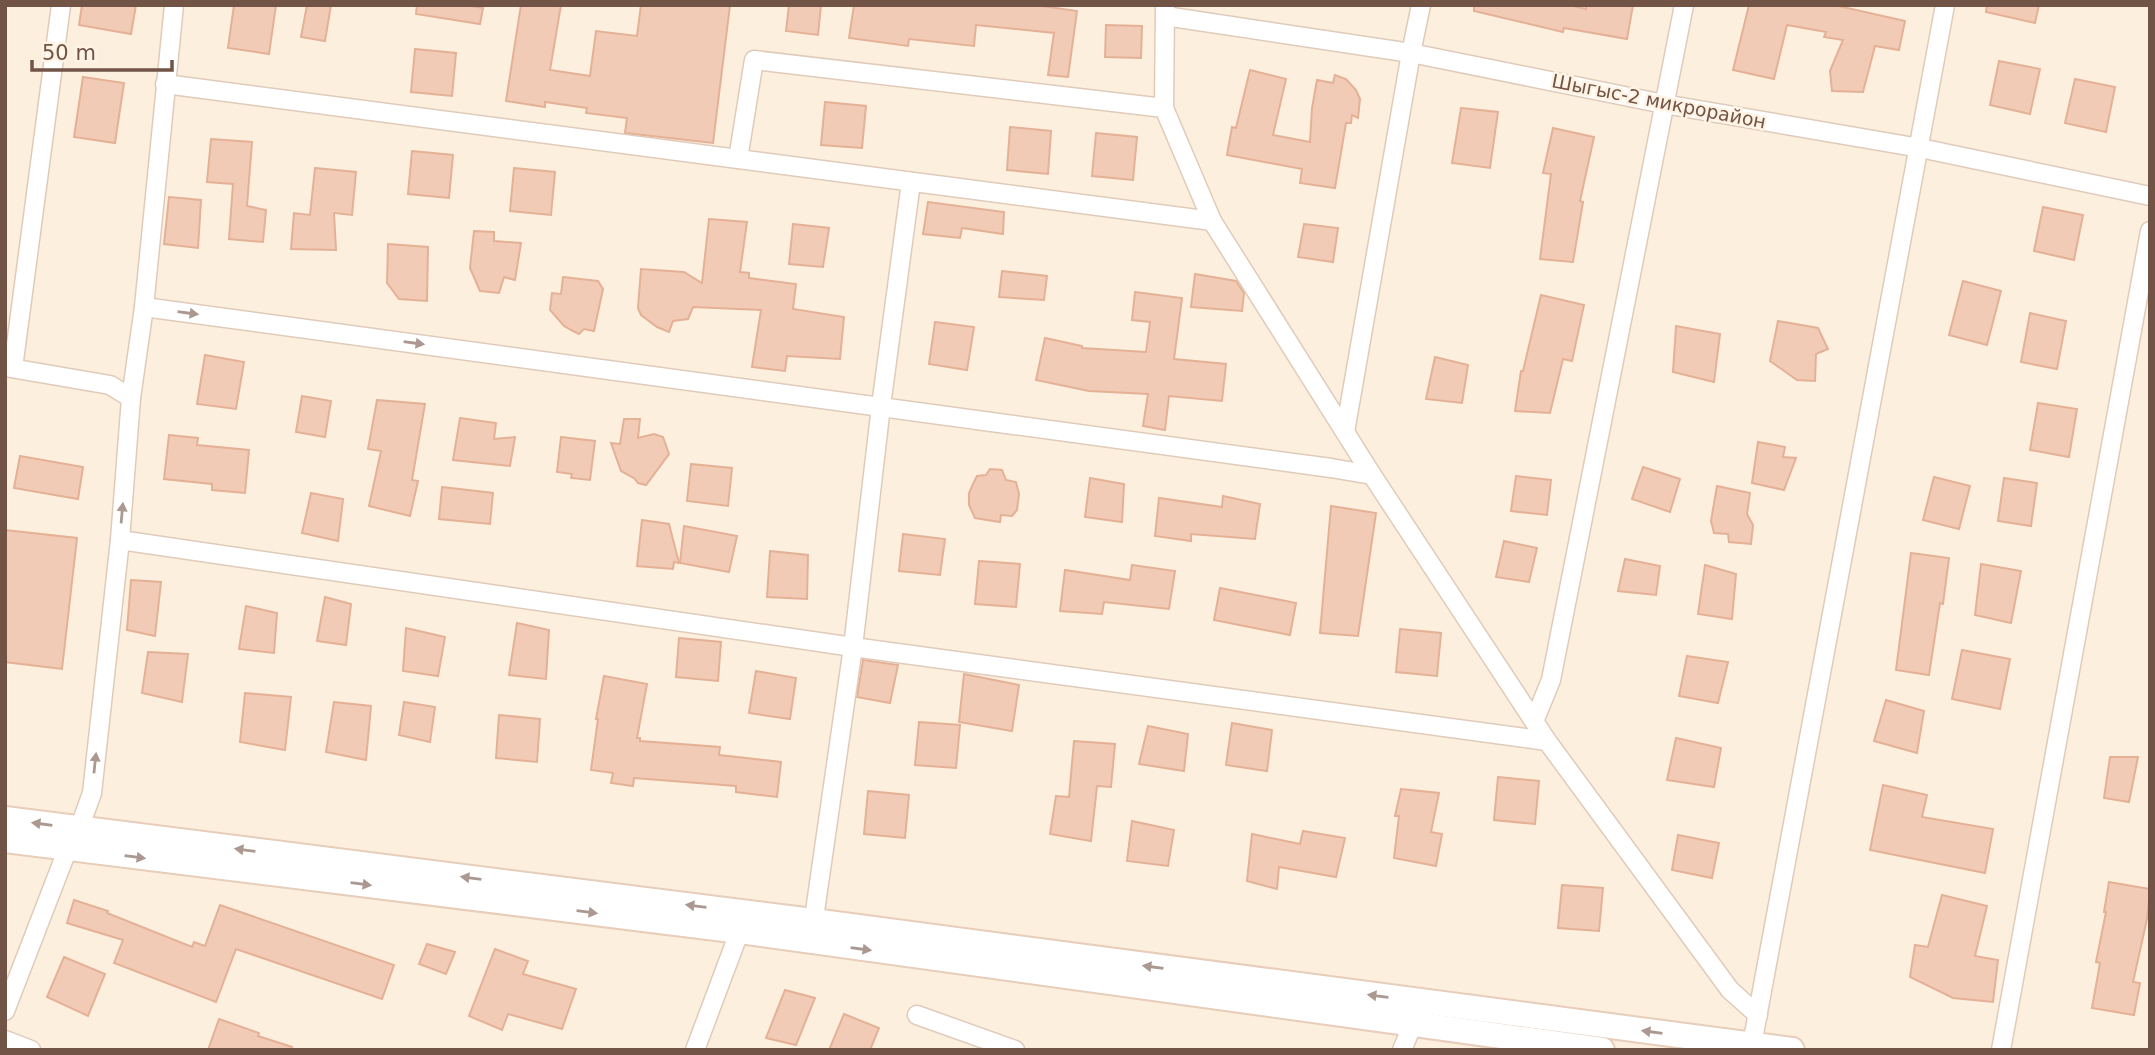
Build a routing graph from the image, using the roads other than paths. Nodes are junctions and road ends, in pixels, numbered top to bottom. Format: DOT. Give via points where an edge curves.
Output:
graph roads {
  1 [pos="61,5"];
  2 [pos="174,5"];
  3 [pos="1422,5"];
  4 [pos="1684,5"];
  5 [pos="1945,5"];
  6 [pos="1166,11"];
  7 [pos="1411,53"];
  8 [pos="164,83"];
  9 [pos="1664,103"];
  10 [pos="1164,108"];
  11 [pos="1920,148"];
  12 [pos="738,159"];
  13 [pos="911,182"];
  14 [pos="2150,196"];
  15 [pos="1212,221"];
  16 [pos="2150,231"];
  17 [pos="144,307"];
  18 [pos="9,368"];
  19 [pos="131,398"];
  20 [pos="881,406"];
  21 [pos="1345,432"];
  22 [pos="1372,475"];
  23 [pos="120,540"];
  24 [pos="853,647"];
  25 [pos="1535,719"];
  26 [pos="1547,741"];
  27 [pos="5,819"];
  28 [pos="74,839"];
  29 [pos="5,840"];
  30 [pos="743,922"];
  31 [pos="812,931"];
  32 [pos="5,1012"];
  33 [pos="1418,1012"];
  34 [pos="917,1015"];
  35 [pos="1758,1015"];
  36 [pos="5,1040"];
  37 [pos="1751,1047"];
  38 [pos="31,1050"];
  39 [pos="695,1050"];
  40 [pos="1015,1050"];
  41 [pos="1402,1050"];
  42 [pos="1602,1050"];
  43 [pos="1792,1050"];
  44 [pos="2001,1050"];
  1 -- 18 [label="street"];
  2 -- 8 [label="street"];
  3 -- 7 [label="street"];
  4 -- 9 [label="street"];
  5 -- 11 [label="street"];
  6 -- 7 [label="street, Шыгыс-2 микрорайон"];
  6 -- 10 [label="street"];
  7 -- 9 [label="street, Шыгыс-2 микрорайон"];
  7 -- 21 [label="street"];
  8 -- 12 [label="street"];
  8 -- 17 [label="street"];
  9 -- 11 [label="street, Шыгыс-2 микрорайон"];
  9 -- 25 [label="street" via="1551,680"];
  10 -- 12 [label="street" via="754,60"];
  10 -- 15 [label="street"];
  11 -- 14 [label="street, Шыгыс-2 микрорайон"];
  11 -- 35 [label="street"];
  12 -- 13 [label="street"];
  13 -- 15 [label="street"];
  13 -- 20 [label="street"];
  15 -- 21 [label="street"];
  16 -- 44 [label="street"];
  17 -- 19 [label="street"];
  17 -- 20 [label="street, one-way"];
  18 -- 19 [label="street" via="110,385"];
  23 -- 19 [label="street, one-way"];
  20 -- 22 [label="street"];
  20 -- 24 [label="street"];
  21 -- 22 [label="street"];
  22 -- 25 [label="street"];
  23 -- 24 [label="street"];
  28 -- 23 [label="street, one-way" via="92,793"];
  24 -- 26 [label="street"];
  24 -- 31 [label="street"];
  25 -- 26 [label="street"];
  26 -- 35 [label="street" via="1730,990"];
  28 -- 27 [label="street, one-way"];
  28 -- 29 [label="street"];
  28 -- 30 [label="street"];
  28 -- 32 [label="street"];
  30 -- 31 [label="street"];
  30 -- 39 [label="street"];
  31 -- 33 [label="street"];
  37 -- 33 [label="street, one-way"];
  33 -- 41 [label="street"];
  33 -- 42 [label="street"];
  34 -- 40 [label="street"];
  35 -- 37 [label="street"];
  36 -- 38 [label="street"];
  37 -- 43 [label="street"];
}
